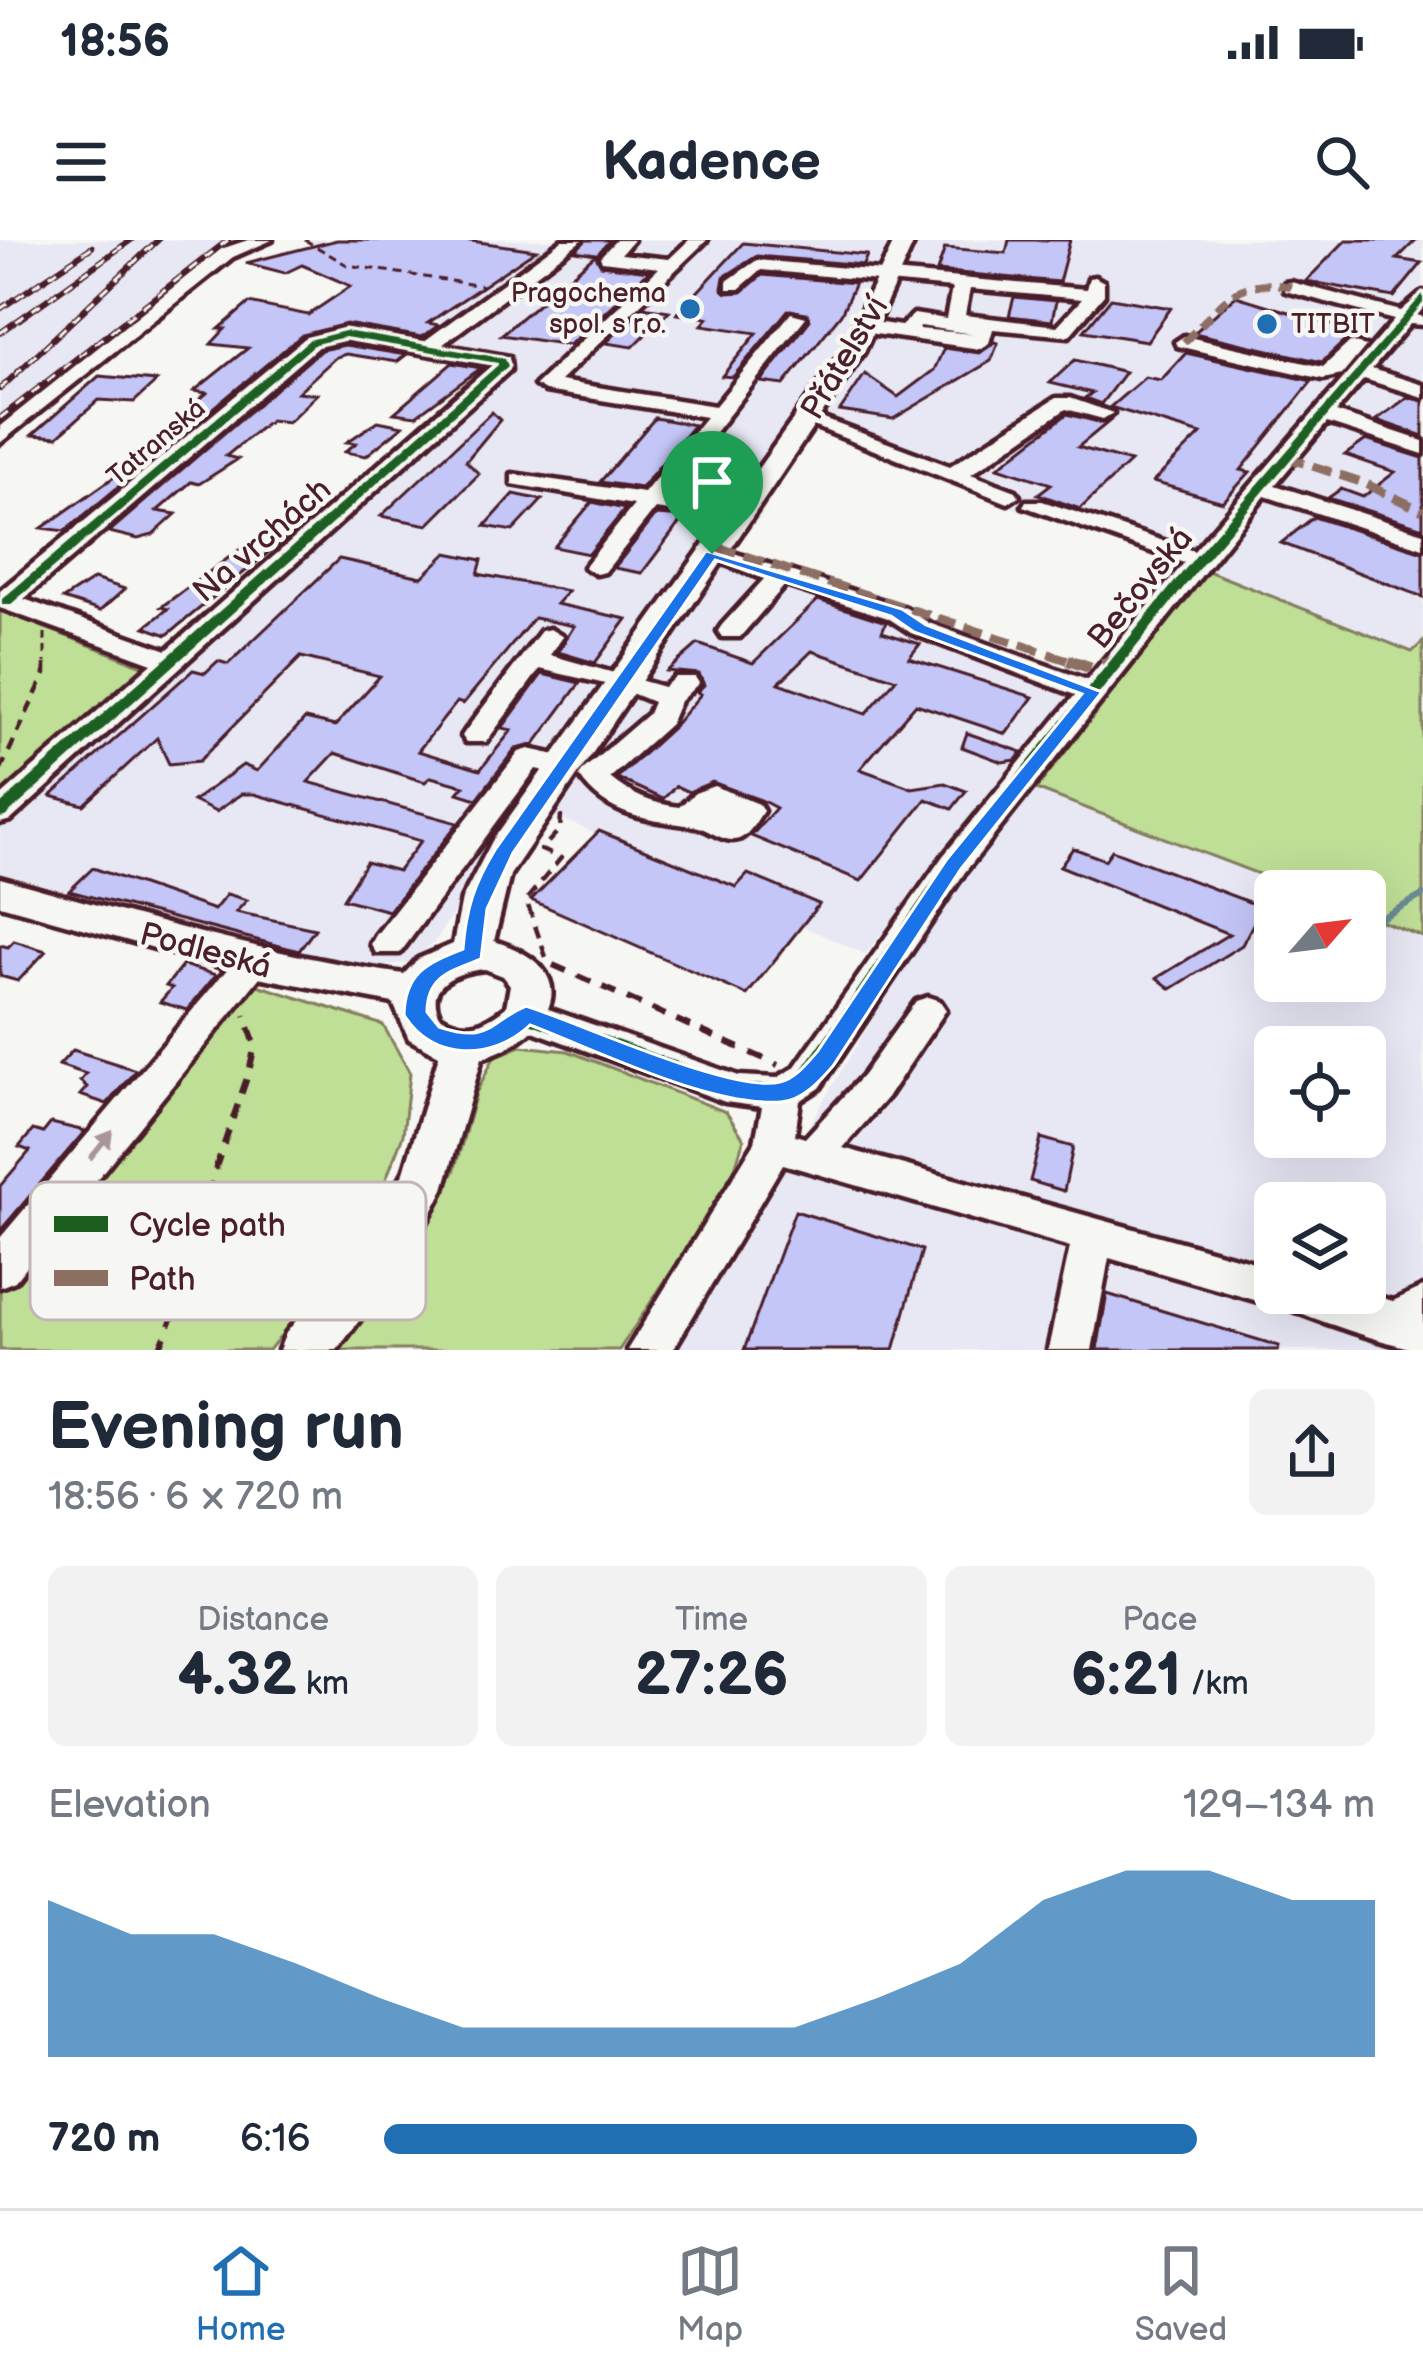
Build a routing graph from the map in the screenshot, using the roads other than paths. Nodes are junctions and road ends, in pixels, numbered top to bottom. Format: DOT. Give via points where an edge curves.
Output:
graph roads {
  1 [pos="264,240"];
  2 [pos="574,240"];
  3 [pos="625,240"];
  4 [pos="697,240"];
  5 [pos="905,240"];
  6 [pos="672,266"];
  7 [pos="889,277"];
  8 [pos="962,283"];
  9 [pos="733,286"];
  10 [pos="1000,287"];
  11 [pos="1291,287"];
  12 [pos="1423,297"];
  13 [pos="797,317"];
  14 [pos="1404,318"];
  15 [pos="990,323"];
  16 [pos="868,327"];
  17 [pos="907,333"];
  18 [pos="1184,342"];
  19 [pos="429,346"];
  20 [pos="1358,371"];
  21 [pos="1423,391"];
  22 [pos="719,413"];
  23 [pos="1103,413"];
  24 [pos="1320,414"];
  25 [pos="806,419"];
  26 [pos="0,436"];
  27 [pos="1423,448"];
  28 [pos="950,474"];
  29 [pos="520,479"];
  30 [pos="1260,487"];
  31 [pos="1008,496"];
  32 [pos="649,501"];
  33 [pos="1034,506"];
  34 [pos="739,516"];
  35 [pos="1423,541"];
  36 [pos="712,554"];
  37 [pos="1199,560"];
  38 [pos="596,567"];
  39 [pos="781,575"];
  40 [pos="12,604"];
  41 [pos="731,631"];
  42 [pos="168,660"];
  43 [pos="623,680"];
  44 [pos="1093,692"];
  45 [pos="476,736"];
  46 [pos="564,765"];
  47 [pos="0,813"];
  48 [pos="691,813"];
  49 [pos="0,891"];
  50 [pos="388,944"];
  51 [pos="473,954"];
  52 [pos="240,976"];
  53 [pos="416,991"];
  54 [pos="928,1010"];
  55 [pos="526,1015"];
  56 [pos="464,1043"];
  57 [pos="785,1078"];
  58 [pos="793,1151"];
  59 [pos="71,1182"];
  60 [pos="423,1182"];
  61 [pos="30,1232"];
  62 [pos="1093,1236"];
  63 [pos="0,1268"];
  64 [pos="1254,1280"];
  65 [pos="1382,1314"];
  66 [pos="329,1320"];
  67 [pos="1414,1322"];
  68 [pos="305,1350"];
  69 [pos="649,1350"];
  70 [pos="1070,1350"];
  1 -- 26 [label="street" via="227,253"];
  2 -- 19 [label="street"];
  3 -- 6 [label="street" via="608,256"];
  4 -- 6 [label="street"];
  5 -- 7 [label="main road, Přátelství"];
  6 -- 22 [label="street" via="545,385"];
  7 -- 8 [label="street"];
  7 -- 9 [label="street" via="758,265"];
  7 -- 16 [label="main road, Přátelství"];
  8 -- 10 [label="street"];
  8 -- 15 [label="street" via="955,319"];
  10 -- 15 [label="street"];
  10 -- 15 [label="street" via="1095,286 1062,332"];
  11 -- 14 [label="street"];
  12 -- 14 [label="street, Bečovská"];
  13 -- 22 [label="street"];
  14 -- 18 [label="street" via="1330,373"];
  14 -- 20 [label="street, Bečovská"];
  16 -- 17 [label="street"];
  16 -- 25 [label="main road, Přátelství"];
  19 -- 40 [label="street, Tatranská" via="345,334 311,342"];
  19 -- 42 [label="street, Na vrchách" via="496,357 503,366"];
  20 -- 21 [label="street"];
  20 -- 24 [label="street, Bečovská"];
  22 -- 32 [label="street"];
  23 -- 28 [label="street" via="1063,402"];
  24 -- 27 [label="street"];
  24 -- 30 [label="street, Bečovská"];
  25 -- 28 [label="street"];
  25 -- 34 [label="main road, Přátelství"];
  28 -- 31 [label="street"];
  29 -- 32 [label="street"];
  30 -- 35 [label="street"];
  30 -- 37 [label="street, Bečovská"];
  32 -- 34 [label="street"];
  32 -- 38 [label="street"];
  33 -- 37 [label="street"];
  34 -- 36 [label="main road, Přátelství"];
  36 -- 39 [label="street"];
  36 -- 43 [label="main road, Přátelství"];
  37 -- 44 [label="street, Bečovská"];
  39 -- 41 [label="street"];
  39 -- 44 [label="street"];
  40 -- 42 [label="street"];
  42 -- 47 [label="street, Na vrchách"];
  43 -- 45 [label="street" via="541,648"];
  43 -- 46 [label="main road, Přátelství"];
  43 -- 48 [label="street" via="677,690 660,718 593,776 606,792 672,818"];
  44 -- 57 [label="street, Bečovská" via="954,864 825,1059 808,1078"];
  46 -- 50 [label="street" via="529,758"];
  46 -- 51 [label="main road, Přátelství" via="485,884"];
  49 -- 52 [label="main road, Podleská"];
  51 -- 53 [label="main road" via="432,970"];
  51 -- 55 [label="main road" via="502,956 525,970 534,990"];
  52 -- 53 [label="main road, Podleská"];
  59 -- 52 [label="street, one-way"];
  53 -- 56 [label="main road" via="421,1025"];
  54 -- 58 [label="street" via="876,1085"];
  55 -- 56 [label="main road" via="507,1033"];
  55 -- 57 [label="street" via="721,1087"];
  56 -- 60 [label="main road"];
  57 -- 58 [label="street"];
  58 -- 62 [label="street"];
  58 -- 69 [label="street"];
  63 -- 61 [label="street, one-way"];
  62 -- 64 [label="street" via="1145,1241"];
  62 -- 70 [label="street"];
  65 -- 67 [label="street"];
  66 -- 68 [label="main road"];
}
